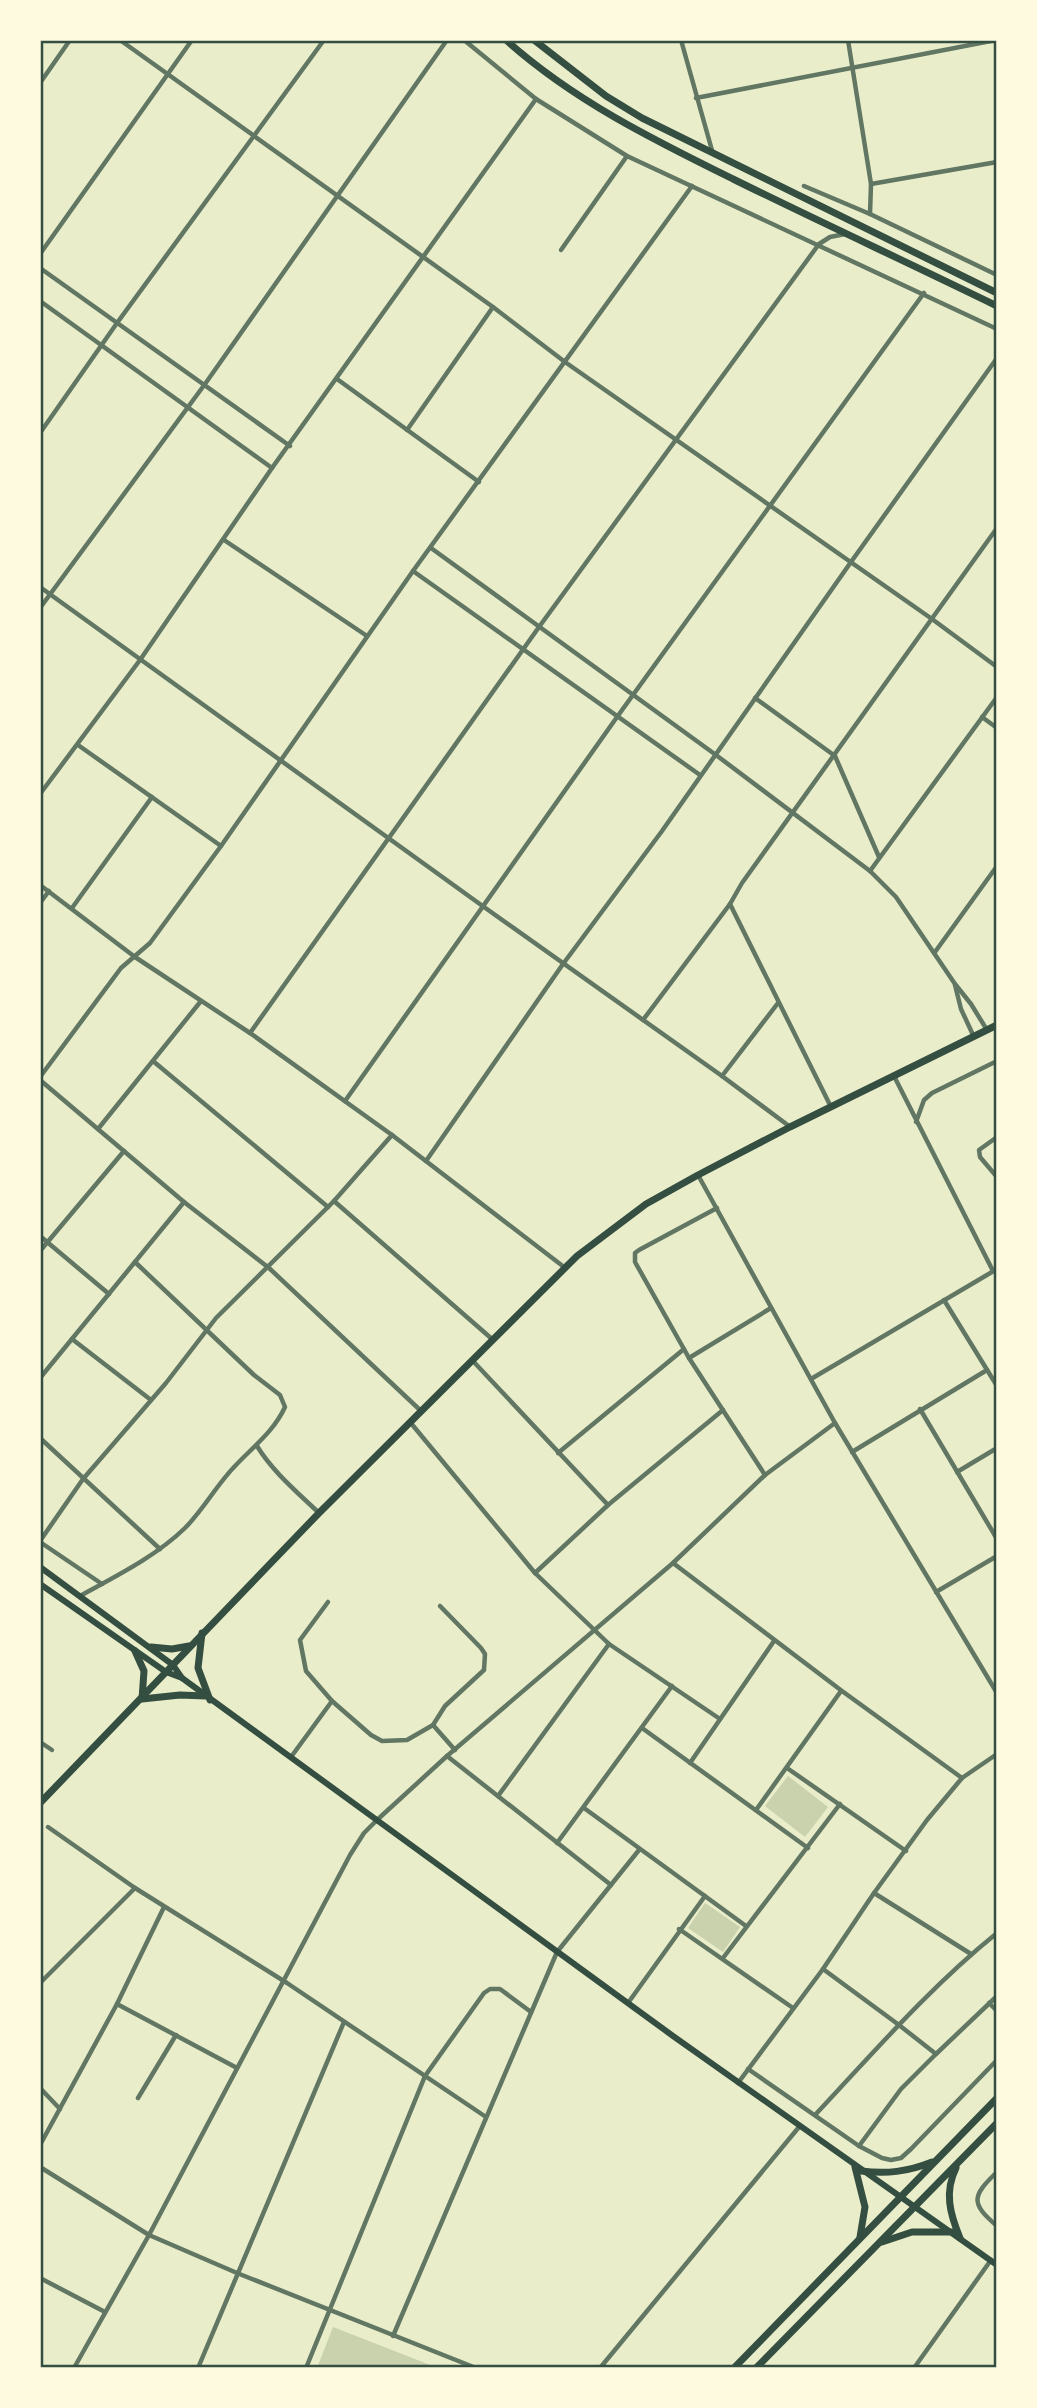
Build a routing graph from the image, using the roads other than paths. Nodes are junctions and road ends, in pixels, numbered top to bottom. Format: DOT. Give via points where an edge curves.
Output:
graph roads {
  1 [pos="70,40"];
  2 [pos="120,40"];
  3 [pos="192,40"];
  4 [pos="324,40"];
  5 [pos="447,40"];
  6 [pos="464,40"];
  7 [pos="506,40"];
  8 [pos="534,40"];
  9 [pos="681,40"];
  10 [pos="848,40"];
  11 [pos="996,40"];
  12 [pos="852,67"];
  13 [pos="167,75"];
  14 [pos="40,83"];
  15 [pos="696,98"];
  16 [pos="536,99"];
  17 [pos="253,135"];
  18 [pos="714,155"];
  19 [pos="627,156"];
  20 [pos="997,162"];
  21 [pos="871,184"];
  22 [pos="692,186"];
  23 [pos="804,186"];
  24 [pos="339,197"];
  25 [pos="870,214"];
  26 [pos="846,234"];
  27 [pos="820,244"];
  28 [pos="561,250"];
  29 [pos="40,254"];
  30 [pos="423,258"];
  31 [pos="40,268"];
  32 [pos="997,275"];
  33 [pos="923,293"];
  34 [pos="997,293"];
  35 [pos="40,301"];
  36 [pos="997,306"];
  37 [pos="493,307"];
  38 [pos="117,323"];
  39 [pos="997,328"];
  40 [pos="101,346"];
  41 [pos="997,358"];
  42 [pos="565,362"];
  43 [pos="337,379"];
  44 [pos="205,384"];
  45 [pos="187,409"];
  46 [pos="407,430"];
  47 [pos="40,433"];
  48 [pos="676,439"];
  49 [pos="290,446"];
  50 [pos="272,468"];
  51 [pos="479,482"];
  52 [pos="769,506"];
  53 [pos="997,528"];
  54 [pos="224,540"];
  55 [pos="431,548"];
  56 [pos="851,562"];
  57 [pos="413,571"];
  58 [pos="40,587"];
  59 [pos="50,594"];
  60 [pos="40,608"];
  61 [pos="932,619"];
  62 [pos="539,627"];
  63 [pos="367,636"];
  64 [pos="523,649"];
  65 [pos="140,660"];
  66 [pos="997,667"];
  67 [pos="633,696"];
  68 [pos="997,697"];
  69 [pos="755,698"];
  70 [pos="617,717"];
  71 [pos="982,717"];
  72 [pos="997,728"];
  73 [pos="78,745"];
  74 [pos="716,755"];
  75 [pos="835,756"];
  76 [pos="280,761"];
  77 [pos="700,775"];
  78 [pos="40,794"];
  79 [pos="152,797"];
  80 [pos="793,812"];
  81 [pos="388,838"];
  82 [pos="221,846"];
  83 [pos="880,858"];
  84 [pos="997,866"];
  85 [pos="870,871"];
  86 [pos="40,885"];
  87 [pos="49,891"];
  88 [pos="40,903"];
  89 [pos="730,904"];
  90 [pos="484,907"];
  91 [pos="72,908"];
  92 [pos="935,952"];
  93 [pos="135,957"];
  94 [pos="563,964"];
  95 [pos="955,984"];
  96 [pos="201,1000"];
  97 [pos="778,1003"];
  98 [pos="643,1020"];
  99 [pos="997,1025"];
  100 [pos="987,1030"];
  101 [pos="250,1033"];
  102 [pos="974,1037"];
  103 [pos="153,1061"];
  104 [pos="997,1061"];
  105 [pos="722,1076"];
  106 [pos="894,1076"];
  107 [pos="40,1079"];
  108 [pos="345,1101"];
  109 [pos="831,1107"];
  110 [pos="916,1123"];
  111 [pos="790,1127"];
  112 [pos="98,1129"];
  113 [pos="392,1135"];
  114 [pos="997,1136"];
  115 [pos="124,1151"];
  116 [pos="426,1161"];
  117 [pos="698,1175"];
  118 [pos="997,1177"];
  119 [pos="334,1201"];
  120 [pos="184,1202"];
  121 [pos="328,1207"];
  122 [pos="717,1208"];
  123 [pos="40,1236"];
  124 [pos="48,1242"];
  125 [pos="40,1251"];
  126 [pos="135,1262"];
  127 [pos="564,1267"];
  128 [pos="269,1268"];
  129 [pos="995,1270"];
  130 [pos="109,1294"];
  131 [pos="944,1300"];
  132 [pos="771,1308"];
  133 [pos="205,1330"];
  134 [pos="72,1339"];
  135 [pos="492,1339"];
  136 [pos="684,1349"];
  137 [pos="689,1357"];
  138 [pos="472,1360"];
  139 [pos="987,1370"];
  140 [pos="40,1378"];
  141 [pos="811,1379"];
  142 [pos="997,1386"];
  143 [pos="151,1400"];
  144 [pos="920,1409"];
  145 [pos="420,1410"];
  146 [pos="723,1410"];
  147 [pos="410,1422"];
  148 [pos="835,1423"];
  149 [pos="40,1438"];
  150 [pos="257,1446"];
  151 [pos="997,1448"];
  152 [pos="852,1452"];
  153 [pos="558,1453"];
  154 [pos="957,1472"];
  155 [pos="765,1475"];
  156 [pos="83,1479"];
  157 [pos="608,1505"];
  158 [pos="319,1513"];
  159 [pos="997,1539"];
  160 [pos="40,1541"];
  161 [pos="160,1549"];
  162 [pos="997,1556"];
  163 [pos="673,1563"];
  164 [pos="40,1567"];
  165 [pos="535,1573"];
  166 [pos="40,1584"];
  167 [pos="102,1584"];
  168 [pos="936,1592"];
  169 [pos="80,1596"];
  170 [pos="328,1601"];
  171 [pos="440,1606"];
  172 [pos="595,1632"];
  173 [pos="202,1633"];
  174 [pos="774,1641"];
  175 [pos="609,1644"];
  176 [pos="190,1646"];
  177 [pos="150,1647"];
  178 [pos="135,1651"];
  179 [pos="173,1665"];
  180 [pos="166,1672"];
  181 [pos="182,1678"];
  182 [pos="672,1686"];
  183 [pos="842,1691"];
  184 [pos="997,1693"];
  185 [pos="207,1698"];
  186 [pos="142,1699"];
  187 [pos="332,1701"];
  188 [pos="720,1719"];
  189 [pos="433,1725"];
  190 [pos="642,1728"];
  191 [pos="40,1742"];
  192 [pos="52,1750"];
  193 [pos="455,1750"];
  194 [pos="997,1754"];
  195 [pos="447,1756"];
  196 [pos="291,1758"];
  197 [pos="690,1763"];
  198 [pos="787,1768"];
  199 [pos="962,1778"];
  200 [pos="499,1797"];
  201 [pos="40,1803"];
  202 [pos="841,1804"];
  203 [pos="584,1808"];
  204 [pos="756,1810"];
  205 [pos="377,1819"];
  206 [pos="48,1826"];
  207 [pos="557,1843"];
  208 [pos="808,1848"];
  209 [pos="639,1850"];
  210 [pos="906,1851"];
  211 [pos="611,1885"];
  212 [pos="135,1888"];
  213 [pos="874,1893"];
  214 [pos="705,1896"];
  215 [pos="164,1908"];
  216 [pos="747,1926"];
  217 [pos="679,1929"];
  218 [pos="996,1935"];
  219 [pos="557,1952"];
  220 [pos="971,1954"];
  221 [pos="723,1958"];
  222 [pos="823,1969"];
  223 [pos="284,1981"];
  224 [pos="40,1983"];
  225 [pos="997,1996"];
  226 [pos="989,2003"];
  227 [pos="117,2004"];
  228 [pos="628,2004"];
  229 [pos="793,2008"];
  230 [pos="997,2011"];
  231 [pos="531,2012"];
  232 [pos="344,2022"];
  233 [pos="899,2025"];
  234 [pos="176,2035"];
  235 [pos="936,2054"];
  236 [pos="997,2060"];
  237 [pos="237,2068"];
  238 [pos="748,2069"];
  239 [pos="425,2076"];
  240 [pos="738,2082"];
  241 [pos="40,2088"];
  242 [pos="138,2098"];
  243 [pos="997,2098"];
  244 [pos="60,2109"];
  245 [pos="816,2115"];
  246 [pos="486,2117"];
  247 [pos="997,2123"];
  248 [pos="799,2127"];
  249 [pos="40,2145"];
  250 [pos="859,2146"];
  251 [pos="936,2160"];
  252 [pos="960,2160"];
  253 [pos="40,2167"];
  254 [pos="858,2169"];
  255 [pos="997,2172"];
  256 [pos="900,2197"];
  257 [pos="915,2208"];
  258 [pos="997,2226"];
  259 [pos="952,2232"];
  260 [pos="149,2235"];
  261 [pos="960,2238"];
  262 [pos="859,2239"];
  263 [pos="878,2244"];
  264 [pos="994,2263"];
  265 [pos="237,2273"];
  266 [pos="41,2280"];
  267 [pos="331,2309"];
  268 [pos="105,2312"];
  269 [pos="393,2336"];
  270 [pos="75,2368"];
  271 [pos="198,2368"];
  272 [pos="306,2368"];
  273 [pos="476,2368"];
  274 [pos="600,2368"];
  275 [pos="734,2368"];
  276 [pos="756,2368"];
  277 [pos="914,2368"];
  1 -- 14 [label="street"];
  2 -- 13 [label="street"];
  3 -- 13 [label="street"];
  4 -- 17 [label="street"];
  5 -- 24 [label="street"];
  6 -- 16 [label="street"];
  7 -- 26 [label="main road" via="552,78 620,122"];
  8 -- 18 [label="main road" via="606,96"];
  9 -- 15 [label="street"];
  10 -- 12 [label="street"];
  11 -- 12 [label="street"];
  12 -- 15 [label="street"];
  12 -- 21 [label="street"];
  13 -- 17 [label="street"];
  13 -- 29 [label="street"];
  15 -- 18 [label="street"];
  16 -- 19 [label="street"];
  16 -- 30 [label="street"];
  17 -- 24 [label="street"];
  17 -- 38 [label="street"];
  18 -- 34 [label="main road"];
  19 -- 22 [label="street"];
  19 -- 28 [label="street"];
  20 -- 21 [label="street"];
  21 -- 25 [label="street"];
  22 -- 27 [label="street"];
  22 -- 42 [label="street"];
  23 -- 25 [label="street"];
  24 -- 30 [label="street"];
  24 -- 44 [label="street"];
  25 -- 32 [label="street"];
  26 -- 27 [label="street"];
  26 -- 36 [label="main road"];
  27 -- 33 [label="street"];
  27 -- 48 [label="street"];
  30 -- 37 [label="street"];
  30 -- 43 [label="street"];
  31 -- 38 [label="street"];
  33 -- 39 [label="street"];
  33 -- 52 [label="street"];
  35 -- 40 [label="street"];
  37 -- 42 [label="street"];
  37 -- 46 [label="street"];
  38 -- 40 [label="street"];
  38 -- 44 [label="street"];
  40 -- 45 [label="street"];
  40 -- 47 [label="street"];
  41 -- 56 [label="street"];
  42 -- 48 [label="street"];
  42 -- 51 [label="street"];
  43 -- 46 [label="street"];
  43 -- 49 [label="street"];
  44 -- 45 [label="street"];
  44 -- 49 [label="street"];
  45 -- 50 [label="street"];
  45 -- 59 [label="street"];
  46 -- 51 [label="street"];
  48 -- 52 [label="street"];
  48 -- 62 [label="street"];
  49 -- 50 [label="street"];
  50 -- 54 [label="street"];
  51 -- 55 [label="street"];
  52 -- 56 [label="street"];
  52 -- 67 [label="street"];
  53 -- 61 [label="street"];
  54 -- 63 [label="street"];
  54 -- 65 [label="street"];
  55 -- 57 [label="street"];
  55 -- 62 [label="street"];
  56 -- 61 [label="street"];
  56 -- 69 [label="street"];
  57 -- 63 [label="street"];
  57 -- 64 [label="street"];
  58 -- 59 [label="street"];
  59 -- 60 [label="street"];
  59 -- 65 [label="street"];
  61 -- 66 [label="street"];
  61 -- 75 [label="street"];
  62 -- 64 [label="street"];
  62 -- 67 [label="street"];
  63 -- 76 [label="street"];
  64 -- 70 [label="street"];
  64 -- 81 [label="street"];
  65 -- 73 [label="street"];
  65 -- 76 [label="street"];
  67 -- 70 [label="street"];
  67 -- 74 [label="street"];
  68 -- 71 [label="street"];
  69 -- 74 [label="street"];
  69 -- 75 [label="street"];
  70 -- 77 [label="street"];
  70 -- 90 [label="street"];
  71 -- 72 [label="street"];
  71 -- 83 [label="street"];
  73 -- 78 [label="street"];
  73 -- 79 [label="street"];
  74 -- 77 [label="street"];
  74 -- 80 [label="street"];
  75 -- 80 [label="street"];
  75 -- 83 [label="street"];
  76 -- 81 [label="street"];
  76 -- 82 [label="street"];
  77 -- 94 [label="street"];
  79 -- 82 [label="street"];
  79 -- 91 [label="street"];
  80 -- 85 [label="street"];
  80 -- 89 [label="street"];
  81 -- 90 [label="street"];
  81 -- 101 [label="street"];
  82 -- 93 [label="street"];
  83 -- 85 [label="street"];
  84 -- 92 [label="street"];
  85 -- 92 [label="street" via="896,897"];
  86 -- 87 [label="street"];
  87 -- 88 [label="street"];
  87 -- 91 [label="street"];
  89 -- 97 [label="street"];
  89 -- 98 [label="street"];
  90 -- 94 [label="street"];
  90 -- 108 [label="street"];
  91 -- 93 [label="street"];
  92 -- 95 [label="street"];
  93 -- 96 [label="street"];
  93 -- 107 [label="street" via="121,968"];
  94 -- 98 [label="street"];
  94 -- 116 [label="street"];
  95 -- 100 [label="street"];
  95 -- 102 [label="street"];
  96 -- 101 [label="street"];
  96 -- 103 [label="street"];
  97 -- 105 [label="street"];
  97 -- 109 [label="street"];
  98 -- 105 [label="street"];
  99 -- 100 [label="main road"];
  100 -- 102 [label="main road"];
  101 -- 108 [label="street"];
  102 -- 106 [label="main road"];
  103 -- 112 [label="street"];
  103 -- 121 [label="street"];
  104 -- 110 [label="street" via="932,1093"];
  105 -- 111 [label="street"];
  106 -- 109 [label="main road"];
  106 -- 110 [label="street"];
  107 -- 112 [label="street"];
  108 -- 113 [label="street"];
  109 -- 111 [label="main road"];
  110 -- 129 [label="street"];
  111 -- 117 [label="main road"];
  112 -- 115 [label="street"];
  113 -- 116 [label="street"];
  113 -- 119 [label="street"];
  114 -- 118 [label="street" via="981,1146 979,1154"];
  115 -- 120 [label="street"];
  115 -- 124 [label="street"];
  116 -- 127 [label="street"];
  117 -- 122 [label="street"];
  117 -- 127 [label="main road" via="646,1204"];
  119 -- 121 [label="street"];
  119 -- 135 [label="street"];
  120 -- 126 [label="street"];
  120 -- 128 [label="street"];
  121 -- 128 [label="street"];
  122 -- 132 [label="street"];
  122 -- 136 [label="street" via="635,1253 635,1262"];
  123 -- 124 [label="street"];
  124 -- 125 [label="street"];
  124 -- 130 [label="street"];
  126 -- 130 [label="street"];
  126 -- 133 [label="street"];
  127 -- 135 [label="main road"];
  128 -- 133 [label="street"];
  128 -- 145 [label="street"];
  129 -- 131 [label="street"];
  130 -- 134 [label="street"];
  131 -- 139 [label="street"];
  131 -- 141 [label="street"];
  132 -- 137 [label="street"];
  132 -- 141 [label="street"];
  133 -- 143 [label="street"];
  133 -- 150 [label="street" via="280,1395 285,1407 280,1420"];
  134 -- 140 [label="street"];
  134 -- 143 [label="street"];
  135 -- 138 [label="main road"];
  136 -- 137 [label="street"];
  136 -- 153 [label="street"];
  137 -- 146 [label="street"];
  138 -- 145 [label="main road"];
  138 -- 153 [label="street"];
  139 -- 142 [label="street"];
  139 -- 144 [label="street"];
  141 -- 148 [label="street"];
  143 -- 156 [label="street"];
  144 -- 152 [label="street"];
  144 -- 154 [label="street"];
  145 -- 147 [label="main road"];
  146 -- 155 [label="street"];
  146 -- 157 [label="street"];
  147 -- 158 [label="main road"];
  147 -- 165 [label="street"];
  148 -- 152 [label="street"];
  148 -- 155 [label="street"];
  149 -- 156 [label="street"];
  150 -- 158 [label="street"];
  150 -- 161 [label="street" via="187,1526"];
  151 -- 154 [label="street"];
  152 -- 168 [label="street"];
  153 -- 157 [label="street"];
  154 -- 159 [label="street"];
  155 -- 163 [label="street"];
  156 -- 160 [label="street"];
  156 -- 161 [label="street"];
  157 -- 165 [label="street"];
  158 -- 173 [label="main road"];
  160 -- 167 [label="street"];
  161 -- 167 [label="street"];
  162 -- 168 [label="street"];
  163 -- 172 [label="street"];
  163 -- 174 [label="street"];
  164 -- 169 [label="main road"];
  165 -- 172 [label="street"];
  166 -- 178 [label="main road"];
  167 -- 169 [label="street"];
  168 -- 184 [label="street"];
  169 -- 177 [label="main road"];
  170 -- 187 [label="street" via="300,1640 306,1671"];
  171 -- 189 [label="street" via="481,1648 486,1662 484,1670 445,1706"];
  172 -- 175 [label="street"];
  172 -- 193 [label="street"];
  173 -- 176 [label="main road"];
  173 -- 185 [label="main road" via="198,1668"];
  174 -- 183 [label="street"];
  174 -- 188 [label="street"];
  175 -- 182 [label="street"];
  175 -- 200 [label="street"];
  176 -- 177 [label="main road"];
  176 -- 179 [label="main road"];
  177 -- 179 [label="main road"];
  178 -- 180 [label="main road"];
  178 -- 186 [label="main road" via="144,1671"];
  179 -- 180 [label="main road"];
  179 -- 181 [label="main road"];
  180 -- 181 [label="main road"];
  180 -- 186 [label="main road"];
  181 -- 185 [label="main road"];
  182 -- 188 [label="street"];
  182 -- 190 [label="street"];
  183 -- 198 [label="street"];
  183 -- 199 [label="street"];
  185 -- 186 [label="main road"];
  185 -- 196 [label="main road"];
  186 -- 201 [label="main road"];
  187 -- 189 [label="street" via="382,1741 407,1740"];
  187 -- 196 [label="street"];
  188 -- 197 [label="street"];
  189 -- 193 [label="street"];
  190 -- 197 [label="street"];
  190 -- 203 [label="street"];
  191 -- 192 [label="street"];
  193 -- 195 [label="street"];
  194 -- 199 [label="street"];
  195 -- 200 [label="street"];
  195 -- 205 [label="street"];
  196 -- 205 [label="main road"];
  197 -- 204 [label="street"];
  198 -- 202 [label="street"];
  198 -- 204 [label="street"];
  199 -- 210 [label="street"];
  200 -- 207 [label="street"];
  202 -- 208 [label="street"];
  202 -- 210 [label="street"];
  203 -- 207 [label="street"];
  203 -- 209 [label="street"];
  204 -- 208 [label="street"];
  205 -- 219 [label="main road"];
  205 -- 223 [label="street" via="350,1855"];
  206 -- 212 [label="street"];
  207 -- 211 [label="street"];
  208 -- 216 [label="street"];
  209 -- 211 [label="street"];
  209 -- 214 [label="street"];
  210 -- 213 [label="street"];
  211 -- 219 [label="street"];
  212 -- 215 [label="street"];
  212 -- 224 [label="street"];
  213 -- 220 [label="street"];
  213 -- 222 [label="street"];
  214 -- 216 [label="street"];
  214 -- 217 [label="street"];
  215 -- 223 [label="street"];
  215 -- 227 [label="street"];
  216 -- 221 [label="street"];
  217 -- 221 [label="street"];
  217 -- 228 [label="street"];
  218 -- 220 [label="street"];
  219 -- 228 [label="main road"];
  219 -- 231 [label="street"];
  220 -- 233 [label="street"];
  221 -- 229 [label="street"];
  222 -- 229 [label="street"];
  222 -- 233 [label="street"];
  223 -- 232 [label="street"];
  223 -- 237 [label="street"];
  225 -- 226 [label="street"];
  226 -- 230 [label="street"];
  226 -- 235 [label="street"];
  227 -- 234 [label="street"];
  227 -- 244 [label="street"];
  228 -- 240 [label="main road"];
  229 -- 238 [label="street"];
  231 -- 239 [label="street" via="499,1989 490,1989"];
  231 -- 246 [label="street"];
  232 -- 239 [label="street"];
  232 -- 265 [label="street"];
  233 -- 235 [label="street"];
  233 -- 245 [label="street"];
  234 -- 237 [label="street"];
  234 -- 242 [label="street"];
  235 -- 250 [label="street" via="901,2089"];
  236 -- 250 [label="street" via="901,2158 882,2158"];
  237 -- 260 [label="street"];
  238 -- 240 [label="street"];
  238 -- 245 [label="street"];
  239 -- 246 [label="street"];
  239 -- 267 [label="street"];
  240 -- 248 [label="main road"];
  241 -- 244 [label="street"];
  243 -- 251 [label="main road"];
  244 -- 249 [label="street"];
  245 -- 250 [label="street"];
  246 -- 269 [label="street"];
  247 -- 252 [label="main road"];
  248 -- 254 [label="main road"];
  248 -- 274 [label="street"];
  251 -- 254 [label="main road" via="906,2171"];
  251 -- 256 [label="main road"];
  252 -- 257 [label="main road"];
  252 -- 261 [label="main road" via="949,2200"];
  253 -- 260 [label="street"];
  254 -- 256 [label="main road"];
  254 -- 262 [label="main road" via="865,2207"];
  255 -- 258 [label="street" via="976,2199 983,2214"];
  256 -- 257 [label="main road"];
  256 -- 262 [label="main road"];
  257 -- 259 [label="main road"];
  257 -- 263 [label="main road"];
  259 -- 261 [label="main road"];
  259 -- 263 [label="main road" via="912,2232"];
  260 -- 265 [label="street"];
  260 -- 268 [label="street"];
  261 -- 264 [label="main road"];
  262 -- 275 [label="main road"];
  263 -- 276 [label="main road"];
  264 -- 277 [label="street"];
  265 -- 267 [label="street"];
  265 -- 271 [label="street"];
  266 -- 268 [label="street"];
  267 -- 269 [label="street"];
  267 -- 272 [label="street"];
  268 -- 270 [label="street"];
  269 -- 273 [label="street"];
}
